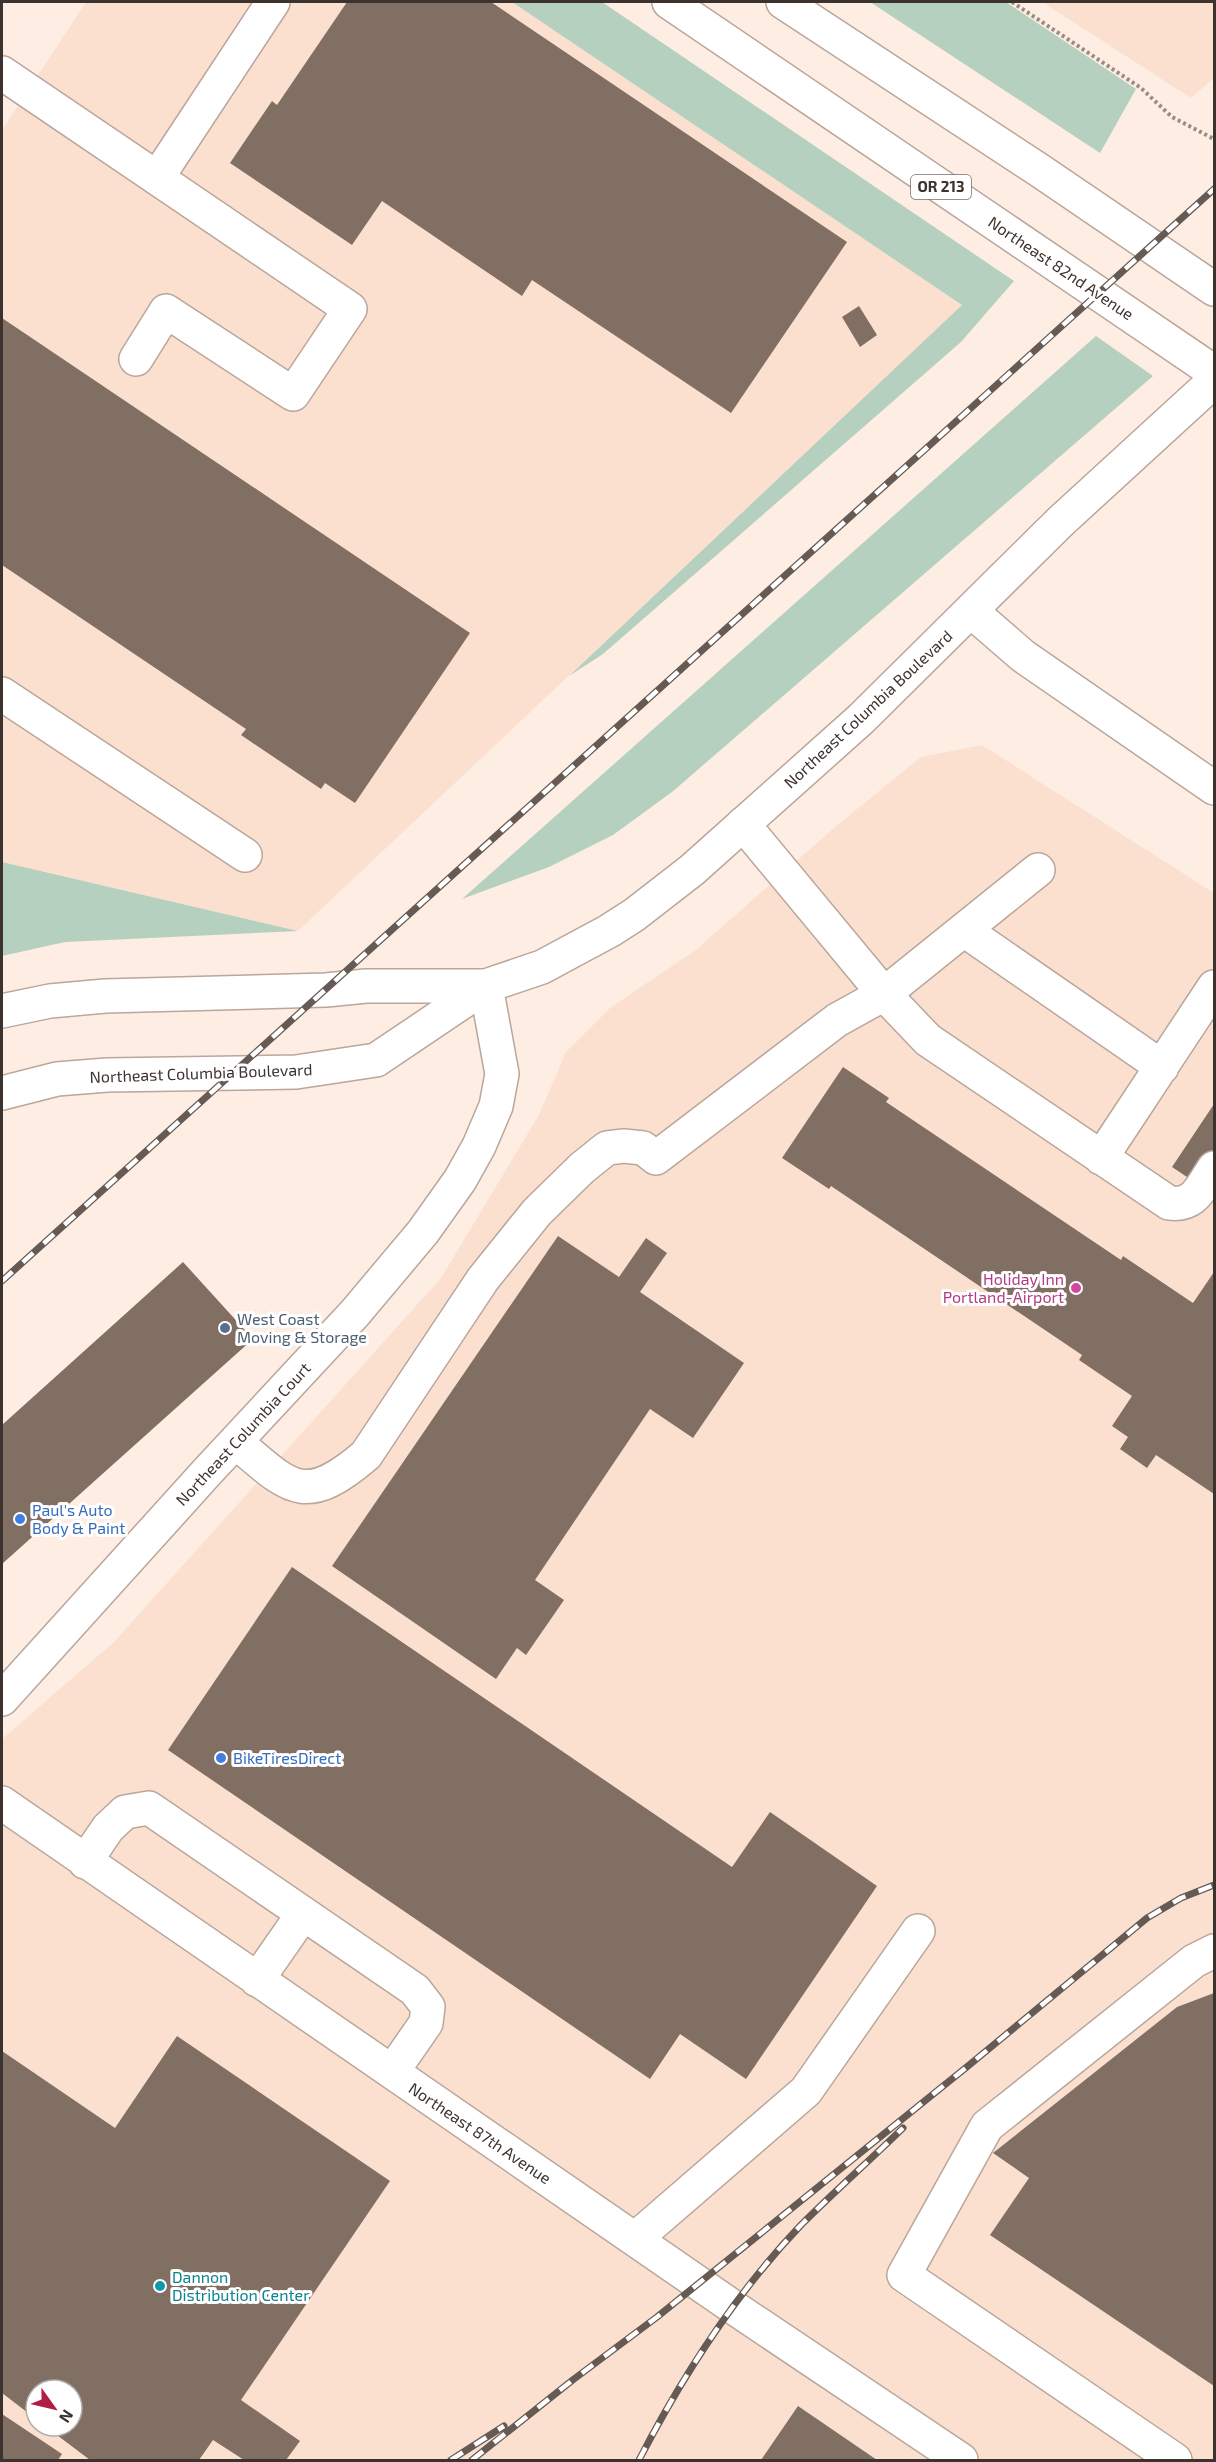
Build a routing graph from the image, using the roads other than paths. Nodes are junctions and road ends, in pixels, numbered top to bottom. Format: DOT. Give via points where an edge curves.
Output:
graph roads {
  1 [pos="273,2"];
  2 [pos="669,2"];
  3 [pos="783,2"];
  4 [pos="2,73"];
  5 [pos="157,178"];
  6 [pos="1215,289"];
  7 [pos="136,358"];
  8 [pos="1215,372"];
  9 [pos="1215,381"];
  10 [pos="971,611"];
  11 [pos="2,694"];
  12 [pos="1215,788"];
  13 [pos="743,824"];
  14 [pos="245,855"];
  15 [pos="1038,870"];
  16 [pos="964,930"];
  17 [pos="486,986"];
  18 [pos="1215,987"];
  19 [pos="884,994"];
  20 [pos="2,1011"];
  21 [pos="1162,1067"];
  22 [pos="2,1093"];
  23 [pos="1101,1158"];
  24 [pos="1215,1168"];
  25 [pos="236,1442"];
  26 [pos="2,1699"];
  27 [pos="2,1803"];
  28 [pos="85,1862"];
  29 [pos="303,1914"];
  30 [pos="918,1931"];
  31 [pos="1215,1951"];
  32 [pos="257,1980"];
  33 [pos="392,2072"];
  34 [pos="635,2239"];
  35 [pos="961,2460"];
  36 [pos="1174,2460"];
  1 -- 5 [label="main road"];
  2 -- 8 [label="main road, Northeast 82nd Avenue / OR 213"];
  3 -- 6 [label="main road"];
  4 -- 5 [label="main road"];
  5 -- 7 [label="main road" via="350,309 293,394 166,311"];
  9 -- 10 [label="main road, Northeast Columbia Boulevard" via="1060,522"];
  10 -- 12 [label="main road" via="1023,656"];
  10 -- 13 [label="main road, Northeast Columbia Boulevard" via="861,719"];
  11 -- 14 [label="main road"];
  13 -- 17 [label="main road, Northeast Columbia Boulevard" via="626,921 542,967"];
  13 -- 19 [label="main road"];
  15 -- 16 [label="main road"];
  16 -- 19 [label="main road"];
  16 -- 21 [label="main road"];
  17 -- 20 [label="main road, Northeast Columbia Boulevard" via="366,986 105,996"];
  17 -- 22 [label="main road, Northeast Columbia Boulevard" via="376,1060 296,1072 57,1079"];
  17 -- 25 [label="main road, Northeast Columbia Court" via="502,1074 496,1106 479,1146 423,1232 356,1313"];
  18 -- 21 [label="main road"];
  19 -- 23 [label="main road" via="928,1040"];
  19 -- 25 [label="main road" via="837,1020 656,1158 643,1149 607,1148 582,1168 537,1212 498,1259 366,1455 347,1472 311,1487 290,1485"];
  21 -- 23 [label="main road"];
  23 -- 24 [label="main road" via="1160,1199 1178,1205 1195,1196"];
  25 -- 26 [label="main road, Northeast Columbia Court"];
  27 -- 28 [label="main road, Northeast 87th Avenue"];
  28 -- 29 [label="main road" via="108,1828 125,1812 149,1808"];
  28 -- 32 [label="main road, Northeast 87th Avenue"];
  29 -- 32 [label="main road"];
  29 -- 33 [label="main road" via="415,1990 428,2007 426,2023"];
  30 -- 34 [label="main road" via="806,2091"];
  31 -- 36 [label="main road" via="1194,1961 987,2126 904,2275"];
  32 -- 33 [label="main road, Northeast 87th Avenue"];
  33 -- 34 [label="main road, Northeast 87th Avenue"];
  34 -- 35 [label="main road, Northeast 87th Avenue"];
}
